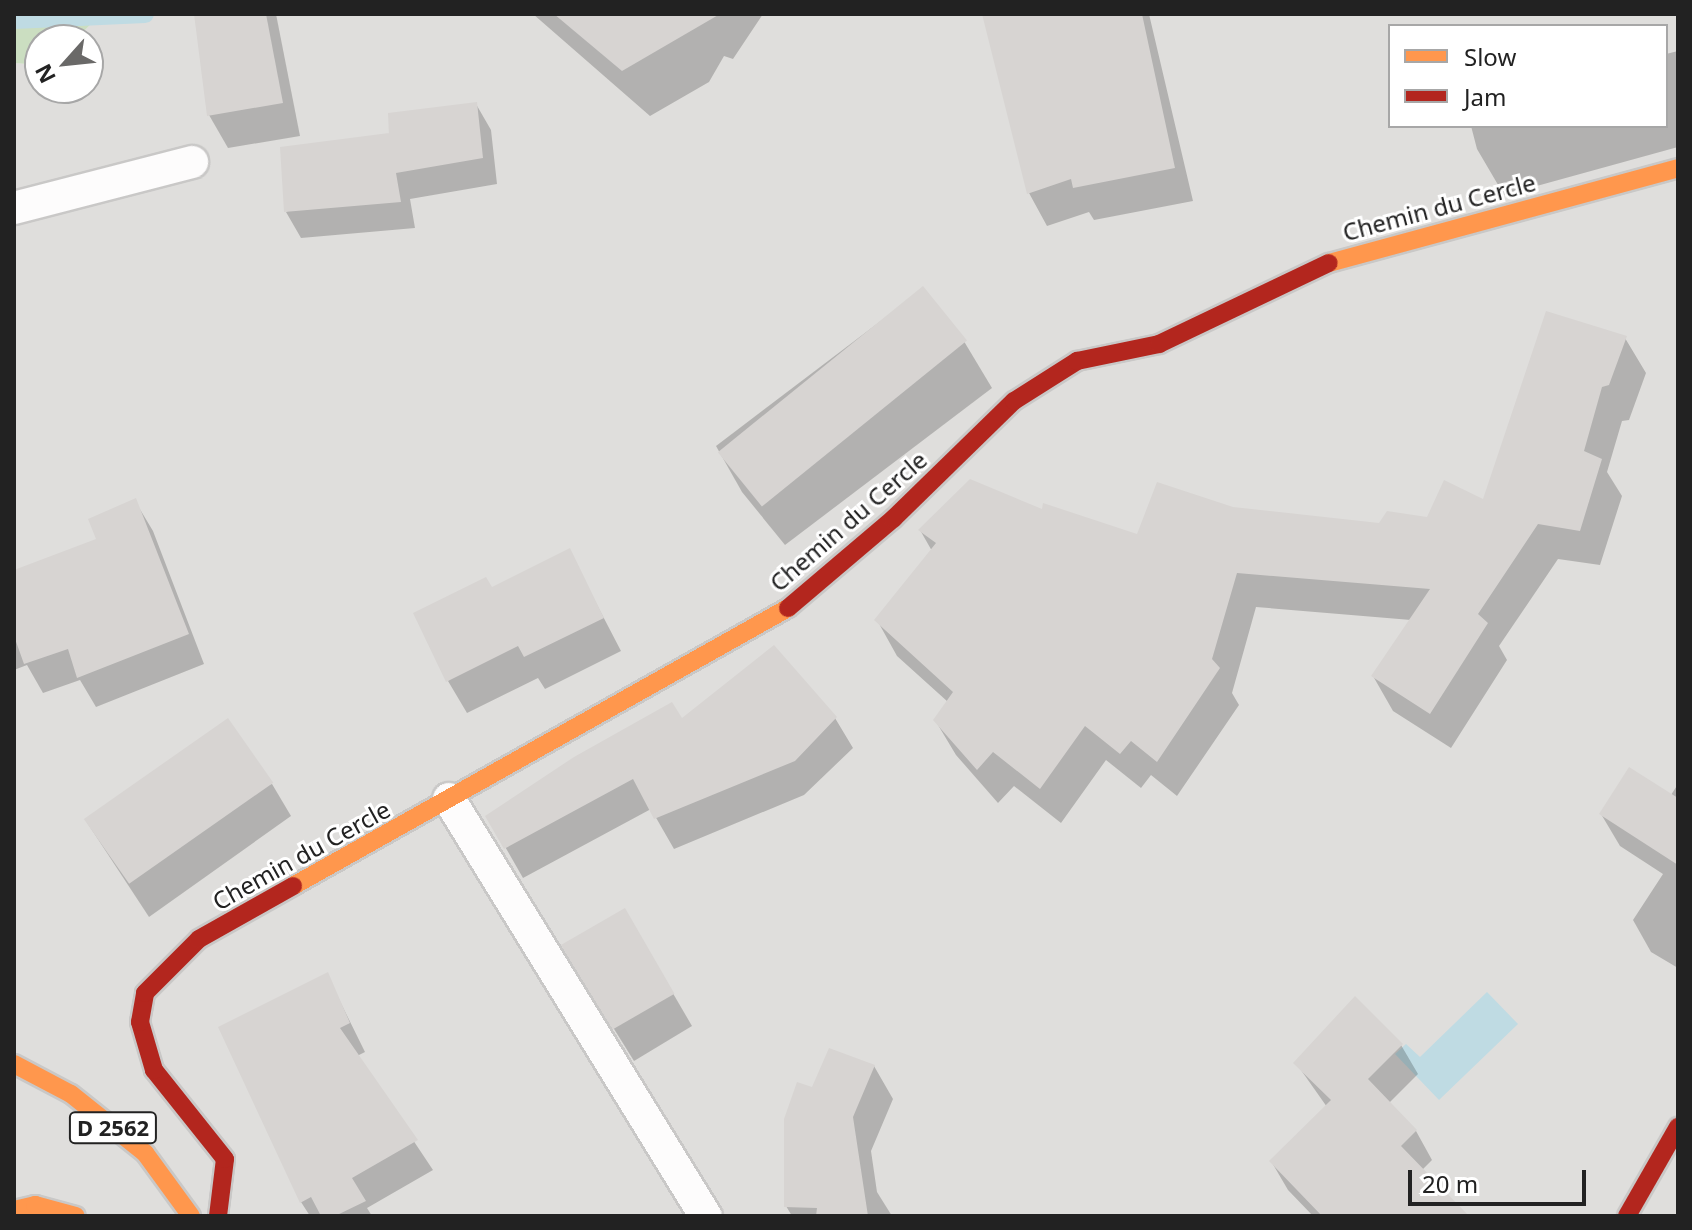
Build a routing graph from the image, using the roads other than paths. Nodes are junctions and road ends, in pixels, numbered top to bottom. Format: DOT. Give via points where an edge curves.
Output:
graph roads {
  1 [pos="192,162"];
  2 [pos="1678,168"];
  3 [pos="14,208"];
  4 [pos="449,799"];
  5 [pos="14,1064"];
  6 [pos="1678,1127"];
  7 [pos="14,1210"];
  8 [pos="76,1216"];
  9 [pos="191,1216"];
  10 [pos="218,1216"];
  11 [pos="706,1216"];
  12 [pos="1627,1216"];
  1 -- 3 [label="lane"];
  2 -- 4 [label="street, Chemin du Cercle" via="1320,265 1159,344 1077,361 1014,401 893,519 788,608"];
  4 -- 10 [label="street, Chemin du Cercle" via="199,939 145,993 140,1022 154,1070 225,1159"];
  4 -- 11 [label="lane"];
  5 -- 9 [label="street, D 2562" via="71,1094 145,1153"];
  6 -- 12 [label="street"];
  7 -- 8 [label="street" via="35,1205"];
}
